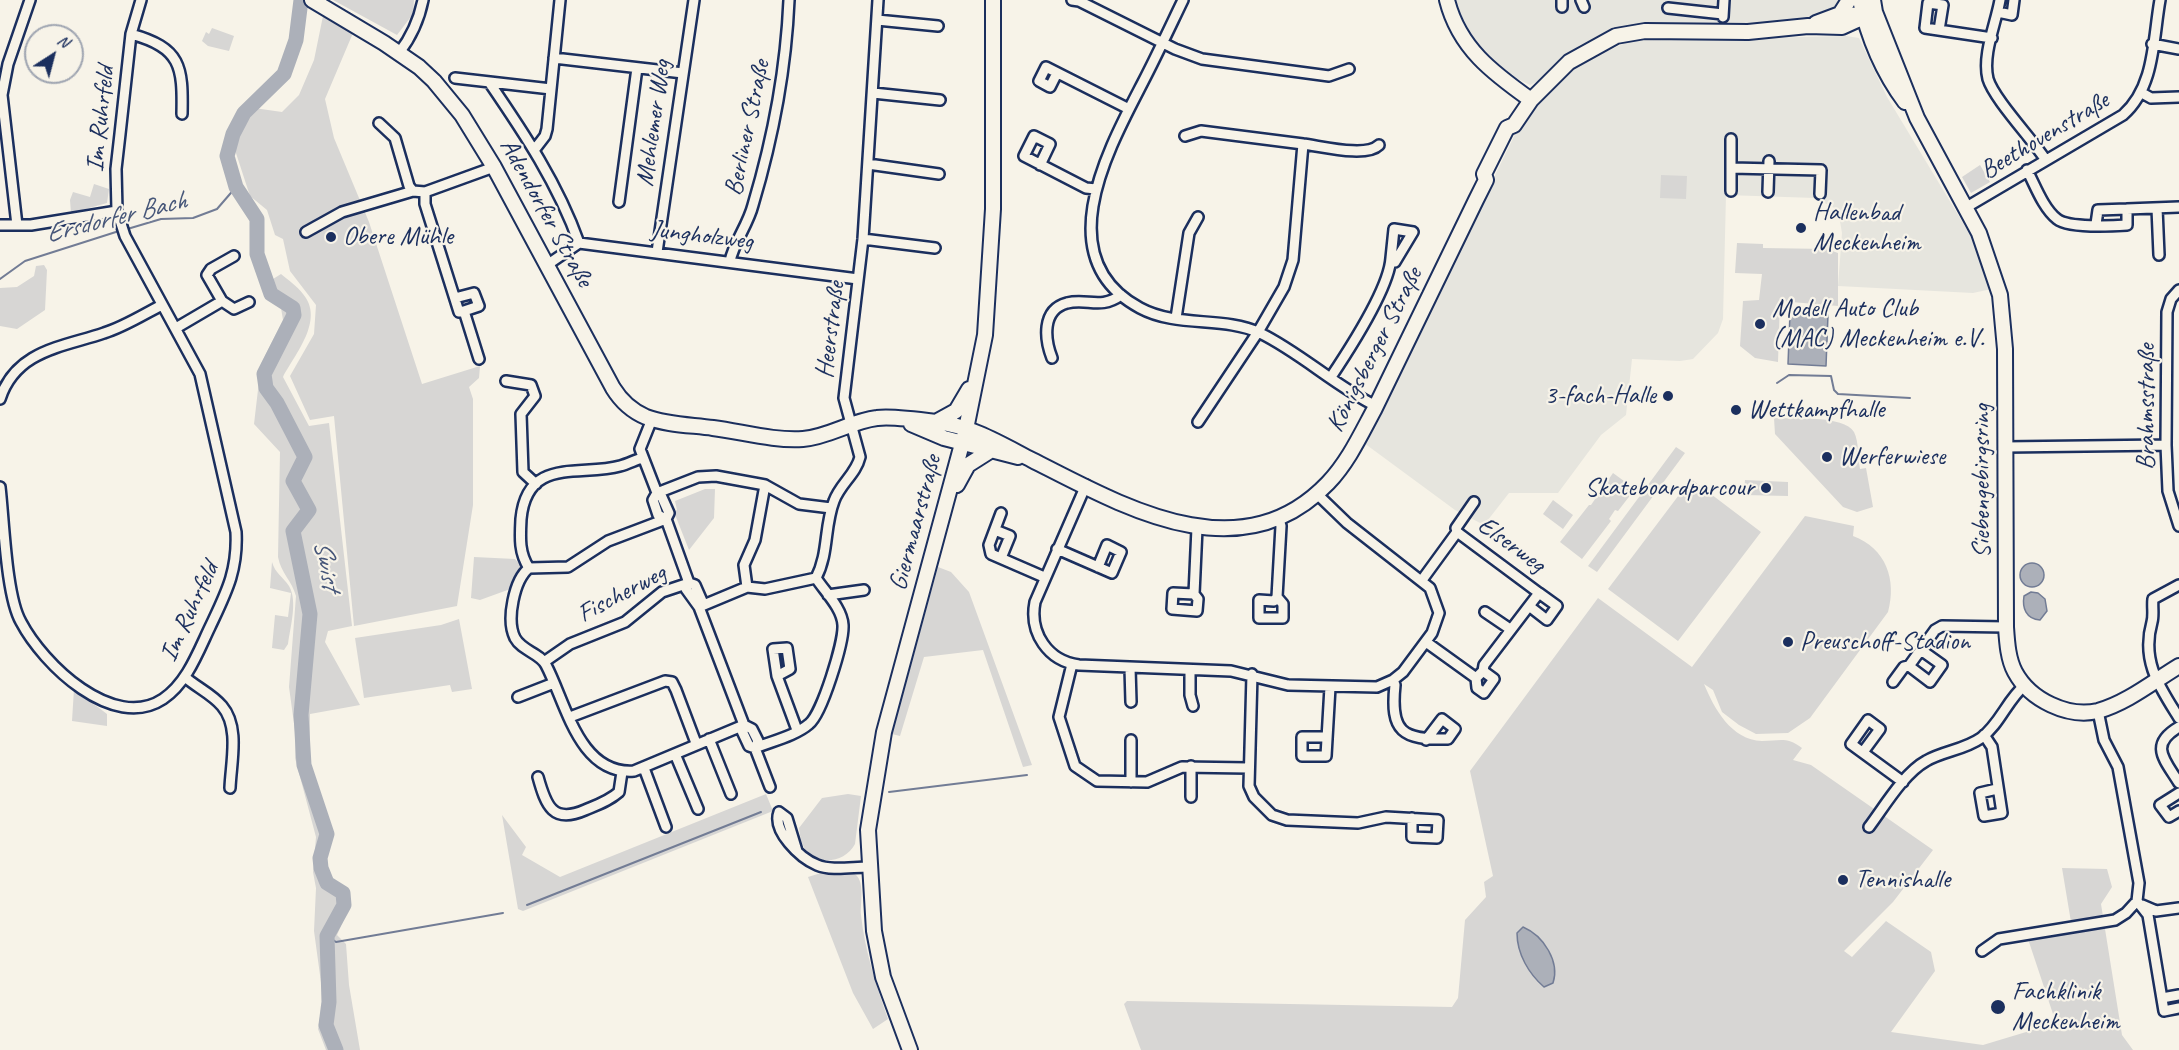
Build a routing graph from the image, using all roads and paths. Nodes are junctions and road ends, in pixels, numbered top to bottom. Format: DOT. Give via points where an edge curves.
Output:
graph roads {
  1 [pos="30,0"];
  2 [pos="141,0"];
  3 [pos="312,0"];
  4 [pos="423,0"];
  5 [pos="560,0"];
  6 [pos="694,0"];
  7 [pos="789,0"];
  8 [pos="878,0"];
  9 [pos="993,0"];
  10 [pos="1072,0"];
  11 [pos="1183,0"];
  12 [pos="1447,0"];
  13 [pos="1724,0"];
  14 [pos="1849,0"];
  15 [pos="1860,0"];
  16 [pos="2001,0"];
  17 [pos="2014,0"];
  18 [pos="2160,0"];
  19 [pos="1668,8"];
  20 [pos="1870,9"];
  21 [pos="1998,12"];
  22 [pos="1840,14"];
  23 [pos="877,20"];
  24 [pos="938,26"];
  25 [pos="1808,26"];
  26 [pos="1940,30"];
  27 [pos="132,34"];
  28 [pos="1992,38"];
  29 [pos="1163,43"];
  30 [pos="2152,44"];
  31 [pos="2179,49"];
  32 [pos="399,53"];
  33 [pos="554,58"];
  34 [pos="637,68"];
  35 [pos="1348,69"];
  36 [pos="1057,73"];
  37 [pos="683,74"];
  38 [pos="455,78"];
  39 [pos="489,82"];
  40 [pos="551,89"];
  41 [pos="873,93"];
  42 [pos="2142,93"];
  43 [pos="2179,97"];
  44 [pos="940,100"];
  45 [pos="1531,100"];
  46 [pos="1129,109"];
  47 [pos="182,114"];
  48 [pos="379,123"];
  49 [pos="1185,136"];
  50 [pos="1731,139"];
  51 [pos="1303,144"];
  52 [pos="1379,145"];
  53 [pos="535,149"];
  54 [pos="2045,159"];
  55 [pos="867,164"];
  56 [pos="1040,165"];
  57 [pos="1769,165"];
  58 [pos="494,167"];
  59 [pos="1731,168"];
  60 [pos="2027,170"];
  61 [pos="939,174"];
  62 [pos="1096,189"];
  63 [pos="413,191"];
  64 [pos="1731,191"];
  65 [pos="425,192"];
  66 [pos="1768,192"];
  67 [pos="1820,194"];
  68 [pos="619,202"];
  69 [pos="2179,207"];
  70 [pos="1965,208"];
  71 [pos="2157,208"];
  72 [pos="2127,209"];
  73 [pos="117,214"];
  74 [pos="1198,217"];
  75 [pos="2096,224"];
  76 [pos="0,225"];
  77 [pos="17,225"];
  78 [pos="306,232"];
  79 [pos="863,239"];
  80 [pos="579,243"];
  81 [pos="935,248"];
  82 [pos="657,252"];
  83 [pos="2159,255"];
  84 [pos="234,256"];
  85 [pos="730,261"];
  86 [pos="1392,263"];
  87 [pos="547,265"];
  88 [pos="858,279"];
  89 [pos="2179,290"];
  90 [pos="1121,295"];
  91 [pos="455,298"];
  92 [pos="222,301"];
  93 [pos="249,302"];
  94 [pos="162,305"];
  95 [pos="464,311"];
  96 [pos="1176,318"];
  97 [pos="176,328"];
  98 [pos="1258,332"];
  99 [pos="479,358"];
  100 [pos="1052,358"];
  101 [pos="977,372"];
  102 [pos="1331,377"];
  103 [pos="506,381"];
  104 [pos="0,399"];
  105 [pos="1376,406"];
  106 [pos="652,419"];
  107 [pos="903,420"];
  108 [pos="936,422"];
  109 [pos="1198,422"];
  110 [pos="851,425"];
  111 [pos="964,436"];
  112 [pos="2166,446"];
  113 [pos="2006,447"];
  114 [pos="990,451"];
  115 [pos="642,458"];
  116 [pos="1032,460"];
  117 [pos="536,484"];
  118 [pos="765,485"];
  119 [pos="1086,485"];
  120 [pos="0,488"];
  121 [pos="657,493"];
  122 [pos="1316,494"];
  123 [pos="1474,502"];
  124 [pos="946,504"];
  125 [pos="831,508"];
  126 [pos="1001,513"];
  127 [pos="1278,517"];
  128 [pos="666,519"];
  129 [pos="2179,526"];
  130 [pos="1197,528"];
  131 [pos="995,530"];
  132 [pos="1457,532"];
  133 [pos="1057,549"];
  134 [pos="1001,558"];
  135 [pos="1098,567"];
  136 [pos="529,568"];
  137 [pos="816,578"];
  138 [pos="1044,578"];
  139 [pos="1422,580"];
  140 [pos="689,583"];
  141 [pos="2179,585"];
  142 [pos="747,587"];
  143 [pos="864,590"];
  144 [pos="1539,592"];
  145 [pos="1194,594"];
  146 [pos="828,595"];
  147 [pos="1277,597"];
  148 [pos="1529,606"];
  149 [pos="699,607"];
  150 [pos="1485,612"];
  151 [pos="2006,627"];
  152 [pos="1510,629"];
  153 [pos="1426,642"];
  154 [pos="1921,650"];
  155 [pos="544,662"];
  156 [pos="1072,664"];
  157 [pos="1909,666"];
  158 [pos="2179,666"];
  159 [pos="1130,668"];
  160 [pos="1190,670"];
  161 [pos="1252,674"];
  162 [pos="777,676"];
  163 [pos="185,677"];
  164 [pos="1393,680"];
  165 [pos="2156,680"];
  166 [pos="1893,682"];
  167 [pos="554,683"];
  168 [pos="2025,685"];
  169 [pos="1330,687"];
  170 [pos="518,698"];
  171 [pos="1131,702"];
  172 [pos="1193,706"];
  173 [pos="2098,711"];
  174 [pos="570,717"];
  175 [pos="2179,718"];
  176 [pos="744,725"];
  177 [pos="2179,727"];
  178 [pos="797,730"];
  179 [pos="1984,735"];
  180 [pos="1326,737"];
  181 [pos="709,739"];
  182 [pos="1131,740"];
  183 [pos="1426,740"];
  184 [pos="696,743"];
  185 [pos="754,748"];
  186 [pos="1863,752"];
  187 [pos="675,754"];
  188 [pos="1191,766"];
  189 [pos="644,768"];
  190 [pos="1248,768"];
  191 [pos="622,772"];
  192 [pos="538,777"];
  193 [pos="1131,782"];
  194 [pos="1903,782"];
  195 [pos="2179,783"];
  196 [pos="770,787"];
  197 [pos="230,788"];
  198 [pos="1997,789"];
  199 [pos="2179,793"];
  200 [pos="731,794"];
  201 [pos="1191,797"];
  202 [pos="698,809"];
  203 [pos="2179,811"];
  204 [pos="1412,818"];
  205 [pos="666,827"];
  206 [pos="1869,827"];
  207 [pos="797,851"];
  208 [pos="868,867"];
  209 [pos="2137,901"];
  210 [pos="2179,908"];
  211 [pos="1982,951"];
  212 [pos="2179,995"];
  213 [pos="2162,998"];
  214 [pos="2179,1008"];
  215 [pos="910,1050"];
  1 -- 77 [label="street" via="8,64 2,95"];
  2 -- 27 [label="street, Im Ruhrfeld"];
  3 -- 32 [label="street, Adendorfer Straße"];
  4 -- 32 [label="street" via="420,18"];
  5 -- 33 [label="street"];
  6 -- 37 [label="street, Mehlemer Weg"];
  7 -- 85 [label="street, Berliner Straße" via="776,121 750,218"];
  8 -- 23 [label="street, Heerstraße"];
  9 -- 101 [label="street, Giermaarstraße" via="991,275"];
  10 -- 29 [label="street"];
  11 -- 29 [label="street"];
  12 -- 45 [label="street" via="1457,29 1480,62"];
  13 -- 19 [label="street" via="1723,15"];
  14 -- 22 [label="street"];
  15 -- 20 [label="street, Siebengebirgsring"];
  16 -- 21 [label="street"];
  17 -- 21 [label="street" via="2012,15"];
  18 -- 30 [label="street, Beethovenstraße"];
  20 -- 22 [label="street, Königsberger Straße"];
  20 -- 25 [label="street, Königsberger Straße" via="1842,27"];
  20 -- 70 [label="street, Siebengebirgsring" via="1874,49 1892,84 1917,118"];
  21 -- 28 [label="street"];
  22 -- 25 [label="street, Königsberger Straße"];
  23 -- 24 [label="street"];
  23 -- 41 [label="street, Heerstraße"];
  25 -- 45 [label="street, Königsberger Straße" via="1748,32 1645,31 1616,36 1569,62"];
  26 -- 28 [label="street"];
  27 -- 47 [label="street" via="157,43 175,57 183,81"];
  27 -- 73 [label="street, Im Ruhrfeld" via="116,169"];
  28 -- 54 [label="street" via="1990,83"];
  29 -- 35 [label="street" via="1213,61 1329,76"];
  29 -- 46 [label="street"];
  30 -- 31 [label="street"];
  30 -- 42 [label="street, Beethovenstraße"];
  32 -- 58 [label="street, Adendorfer Straße" via="429,76 453,104"];
  33 -- 34 [label="street"];
  33 -- 40 [label="street"];
  34 -- 37 [label="street"];
  34 -- 68 [label="street"];
  36 -- 46 [label="street"];
  37 -- 82 [label="street, Mehlemer Weg"];
  38 -- 39 [label="street"];
  39 -- 40 [label="street"];
  39 -- 53 [label="street"];
  40 -- 53 [label="street" via="545,136"];
  41 -- 44 [label="street"];
  41 -- 55 [label="street, Heerstraße"];
  42 -- 43 [label="street, Beethovenstraße" via="2151,98"];
  42 -- 54 [label="street, Beethovenstraße" via="2123,115"];
  45 -- 105 [label="street, Königsberger Straße" via="1514,125 1515,132 1493,175 1486,180"];
  46 -- 62 [label="street"];
  48 -- 63 [label="street" via="395,138"];
  49 -- 51 [label="street" via="1201,131"];
  50 -- 59 [label="street"];
  51 -- 52 [label="street" via="1364,152"];
  51 -- 98 [label="street" via="1293,260 1284,287"];
  53 -- 80 [label="street"];
  54 -- 60 [label="street, Beethovenstraße"];
  55 -- 61 [label="street"];
  55 -- 79 [label="street, Heerstraße"];
  56 -- 62 [label="street" via="1086,188"];
  57 -- 59 [label="street"];
  57 -- 66 [label="street"];
  57 -- 67 [label="street" via="1823,165"];
  58 -- 65 [label="street"];
  58 -- 87 [label="street, Adendorfer Straße"];
  59 -- 64 [label="street"];
  60 -- 70 [label="street, Beethovenstraße"];
  60 -- 75 [label="street" via="2058,221"];
  62 -- 90 [label="street" via="1091,218 1095,254"];
  63 -- 65 [label="street"];
  63 -- 78 [label="street" via="342,212"];
  65 -- 91 [label="street" via="425,204"];
  69 -- 71 [label="street"];
  70 -- 113 [label="street, Siebengebirgsring" via="1989,258 2000,295"];
  71 -- 72 [label="street"];
  71 -- 83 [label="street"];
  72 -- 75 [label="street" via="2098,210"];
  72 -- 75 [label="street" via="2127,225"];
  73 -- 77 [label="street"];
  73 -- 94 [label="street, Im Ruhrfeld"];
  74 -- 96 [label="street" via="1189,233"];
  76 -- 77 [label="street"];
  79 -- 81 [label="street"];
  79 -- 88 [label="street, Heerstraße"];
  80 -- 82 [label="street, Jungholzweg"];
  80 -- 87 [label="street"];
  82 -- 85 [label="street, Jungholzweg"];
  84 -- 92 [label="street" via="207,275"];
  85 -- 88 [label="street, Jungholzweg"];
  86 -- 102 [label="street" via="1356,340"];
  87 -- 106 [label="street, Adendorfer Straße" via="616,393 628,406"];
  88 -- 110 [label="street, Heerstraße" via="844,398"];
  89 -- 112 [label="street, Brahmsstraße" via="2167,312"];
  90 -- 96 [label="street" via="1143,309"];
  90 -- 100 [label="street" via="1104,304 1068,303 1056,309 1049,316 1046,335"];
  91 -- 95 [label="street" via="459,312"];
  91 -- 95 [label="street" via="474,293 479,306"];
  92 -- 93 [label="street" via="234,309"];
  92 -- 97 [label="street"];
  94 -- 97 [label="street, Im Ruhrfeld"];
  94 -- 104 [label="street" via="106,333 50,348 14,374"];
  95 -- 99 [label="street"];
  96 -- 98 [label="street"];
  97 -- 163 [label="street, Im Ruhrfeld" via="200,374 234,523 237,556 232,579"];
  98 -- 102 [label="street"];
  98 -- 109 [label="street"];
  101 -- 108 [label="street" via="962,404"];
  101 -- 111 [label="street, Giermaarstraße"];
  102 -- 105 [label="street"];
  103 -- 117 [label="street" via="531,385 535,396 523,409 520,428 523,472"];
  105 -- 122 [label="street, Königsberger Straße" via="1351,452"];
  106 -- 110 [label="street" via="795,439"];
  106 -- 115 [label="street" via="641,441"];
  107 -- 108 [label="street"];
  107 -- 110 [label="street" via="878,418"];
  107 -- 111 [label="street"];
  108 -- 111 [label="street"];
  110 -- 125 [label="street, Heerstraße" via="860,457 858,466 840,488"];
  111 -- 114 [label="street, Königsberger Straße"];
  111 -- 116 [label="street, Königsberger Straße" via="985,435"];
  111 -- 124 [label="street, Giermaarstraße"];
  112 -- 113 [label="street"];
  112 -- 129 [label="street, Brahmsstraße" via="2170,501"];
  113 -- 151 [label="street, Siebengebirgsring"];
  114 -- 116 [label="street, Königsberger Straße"];
  114 -- 124 [label="street" via="968,465"];
  115 -- 117 [label="street" via="620,466 570,469"];
  115 -- 121 [label="street"];
  116 -- 119 [label="street, Königsberger Straße"];
  117 -- 136 [label="street" via="522,506 521,556"];
  118 -- 121 [label="street" via="716,476 698,477"];
  118 -- 125 [label="street" via="799,504"];
  118 -- 142 [label="street" via="755,540 744,566"];
  119 -- 130 [label="street, Königsberger Straße" via="1166,520"];
  119 -- 133 [label="street"];
  120 -- 163 [label="street, Im Ruhrfeld" via="14,603 36,645 88,693 125,708 143,707 163,698"];
  121 -- 128 [label="street" via="652,500 658,515"];
  122 -- 127 [label="street, Königsberger Straße"];
  122 -- 139 [label="street"];
  123 -- 132 [label="street, Elserweg"];
  124 -- 208 [label="street, Giermaarstraße" via="884,732 869,820"];
  125 -- 137 [label="street" via="826,555"];
  126 -- 131 [label="street"];
  127 -- 130 [label="street, Königsberger Straße" via="1240,527"];
  127 -- 147 [label="street" via="1281,526"];
  128 -- 136 [label="street" via="608,541 568,567"];
  128 -- 140 [label="street"];
  130 -- 145 [label="street"];
  131 -- 134 [label="street" via="988,545 991,554"];
  131 -- 134 [label="street" via="1010,536"];
  132 -- 139 [label="street, Elserweg"];
  132 -- 144 [label="street, Elserweg"];
  133 -- 135 [label="street"];
  133 -- 138 [label="street"];
  134 -- 138 [label="street"];
  136 -- 155 [label="street" via="519,580 512,622 515,637 527,652"];
  137 -- 142 [label="street" via="765,589"];
  137 -- 146 [label="street"];
  138 -- 156 [label="street" via="1033,610 1037,634 1054,656"];
  139 -- 153 [label="street" via="1435,596 1438,613"];
  140 -- 149 [label="street" via="695,585 702,601"];
  140 -- 155 [label="street, Fischerweg" via="662,592 625,622 570,644"];
  141 -- 165 [label="street" via="2152,602 2151,672"];
  142 -- 149 [label="street"];
  143 -- 146 [label="street"];
  144 -- 148 [label="street, Elserweg"];
  144 -- 148 [label="street, Elserweg" via="1557,606 1546,620"];
  146 -- 178 [label="street" via="843,624 842,639 818,714 810,724"];
  148 -- 152 [label="street, Elserweg"];
  149 -- 176 [label="street"];
  150 -- 152 [label="street"];
  151 -- 154 [label="street" via="1942,626"];
  151 -- 168 [label="street, Siebengebirgsring" via="2015,672"];
  152 -- 153 [label="street, Elserweg" via="1480,675"];
  153 -- 164 [label="street"];
  154 -- 157 [label="street"];
  154 -- 157 [label="street" via="1942,665 1930,682"];
  155 -- 167 [label="street"];
  156 -- 159 [label="street"];
  156 -- 193 [label="street" via="1059,717 1075,766 1097,781"];
  157 -- 166 [label="street"];
  158 -- 165 [label="street, Siebengebirgsring"];
  159 -- 160 [label="street"];
  159 -- 171 [label="street"];
  160 -- 161 [label="street"];
  160 -- 172 [label="street"];
  161 -- 169 [label="street" via="1288,685"];
  161 -- 190 [label="street"];
  162 -- 178 [label="street"];
  163 -- 197 [label="street" via="227,714 233,738"];
  164 -- 169 [label="street" via="1364,688"];
  164 -- 183 [label="street" via="1394,718 1409,737"];
  165 -- 173 [label="street, Siebengebirgsring"];
  165 -- 175 [label="street"];
  167 -- 170 [label="street"];
  167 -- 174 [label="street"];
  168 -- 173 [label="street, Siebengebirgsring" via="2059,708"];
  168 -- 179 [label="street"];
  169 -- 180 [label="street"];
  173 -- 209 [label="street" via="2104,740 2118,767 2137,857"];
  174 -- 184 [label="street" via="665,681 672,682"];
  174 -- 191 [label="street" via="590,754"];
  176 -- 181 [label="street"];
  176 -- 185 [label="street" via="752,729 758,741"];
  177 -- 195 [label="street" via="2161,743 2161,754"];
  178 -- 185 [label="street"];
  179 -- 194 [label="street" via="1966,746 1928,759"];
  179 -- 198 [label="street" via="1992,747"];
  181 -- 184 [label="street"];
  181 -- 200 [label="street"];
  182 -- 193 [label="street"];
  184 -- 187 [label="street"];
  185 -- 196 [label="street"];
  186 -- 194 [label="street"];
  187 -- 189 [label="street"];
  187 -- 202 [label="street"];
  188 -- 190 [label="street"];
  188 -- 193 [label="street" via="1147,782"];
  188 -- 201 [label="street"];
  189 -- 191 [label="street"];
  189 -- 205 [label="street"];
  190 -- 204 [label="street" via="1254,797 1272,815 1287,820 1358,823 1386,817"];
  191 -- 192 [label="street" via="619,792 610,800 569,817 550,808"];
  194 -- 206 [label="street"];
  199 -- 203 [label="street" via="2160,805 2169,817"];
  207 -- 208 [label="street" via="817,865"];
  208 -- 215 [label="street, Giermaarstraße" via="883,977"];
  209 -- 210 [label="street" via="2149,910"];
  209 -- 211 [label="street" via="2115,920 1999,939"];
  209 -- 213 [label="street" via="2148,915"];
  212 -- 213 [label="street"];
  213 -- 214 [label="street" via="2164,1011"];
}
